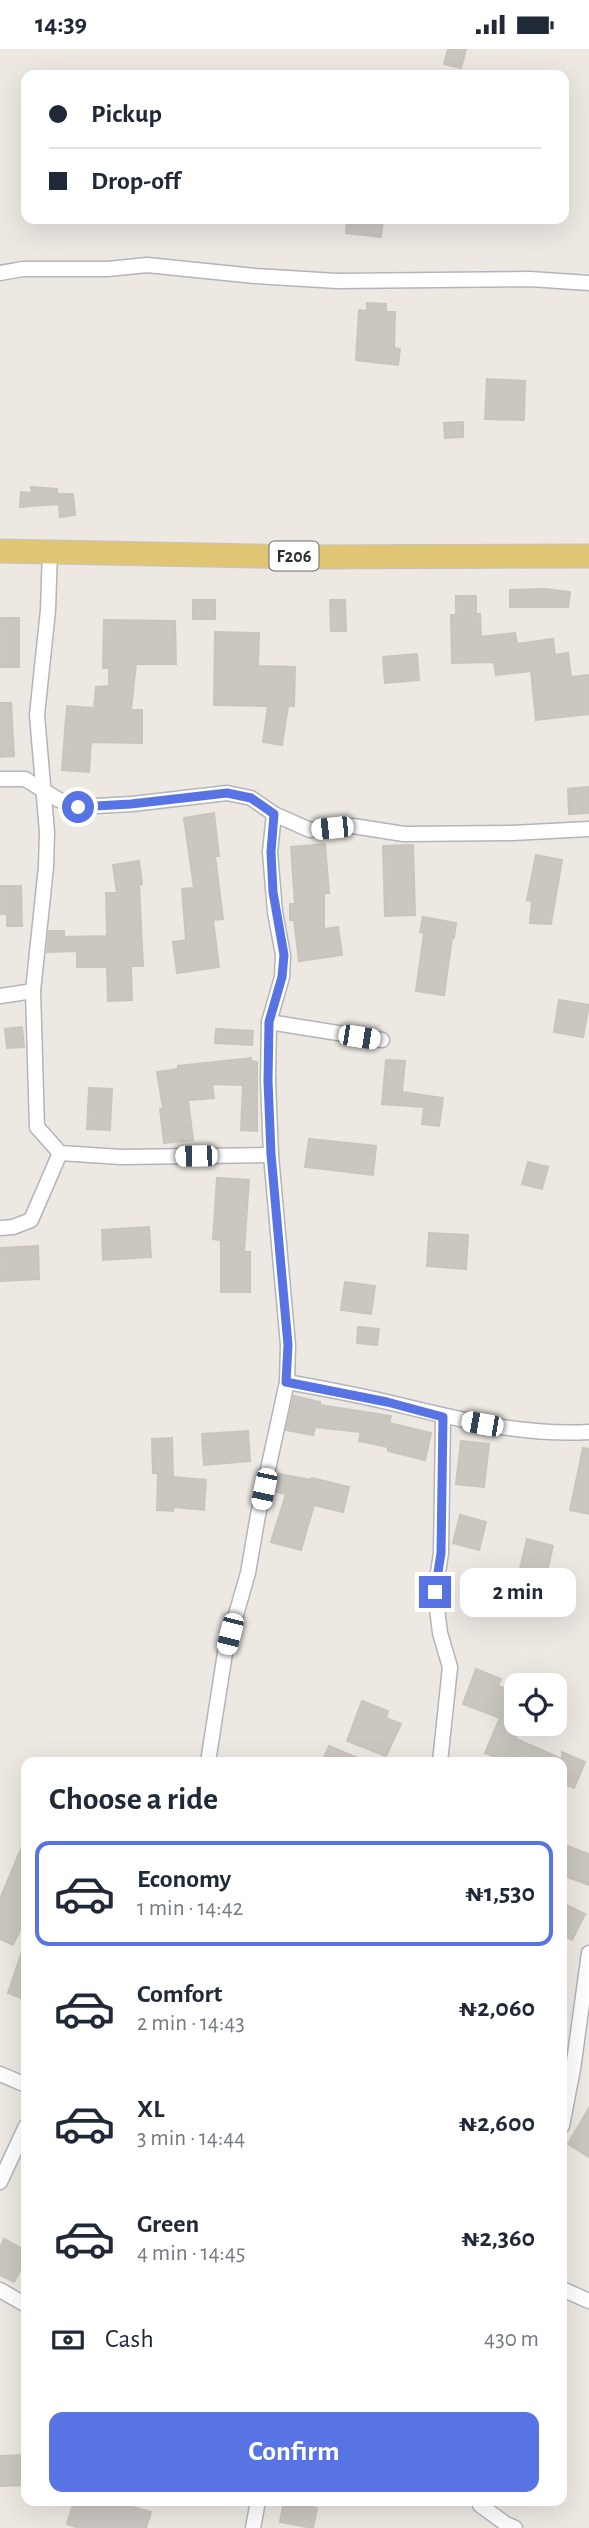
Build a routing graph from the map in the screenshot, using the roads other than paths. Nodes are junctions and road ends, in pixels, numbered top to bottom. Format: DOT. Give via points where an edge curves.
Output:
graph roads {
  1 [pos="0,273"];
  2 [pos="589,283"];
  3 [pos="50,550"];
  4 [pos="0,551"];
  5 [pos="589,557"];
  6 [pos="0,779"];
  7 [pos="45,792"];
  8 [pos="274,814"];
  9 [pos="589,829"];
  10 [pos="33,991"];
  11 [pos="0,996"];
  12 [pos="269,1022"];
  13 [pos="382,1040"];
  14 [pos="60,1153"];
  15 [pos="271,1154"];
  16 [pos="0,1228"];
  17 [pos="286,1382"];
  18 [pos="443,1417"];
  19 [pos="589,1433"];
  20 [pos="209,1757"];
  21 [pos="441,1757"];
  22 [pos="589,1954"];
  23 [pos="580,2070"];
  24 [pos="0,2074"];
  25 [pos="21,2083"];
  26 [pos="567,2110"];
  27 [pos="21,2137"];
  28 [pos="0,2182"];
  29 [pos="0,2290"];
  30 [pos="567,2291"];
  31 [pos="589,2301"];
  32 [pos="21,2302"];
  33 [pos="257,2506"];
  34 [pos="481,2506"];
  35 [pos="253,2528"];
  36 [pos="515,2528"];
  1 -- 2 [label="street" via="147,265 337,281 530,279"];
  3 -- 4 [label="main road, F206"];
  3 -- 5 [label="main road, F206" via="300,557"];
  3 -- 7 [label="street" via="37,715"];
  6 -- 7 [label="street" via="25,779"];
  7 -- 8 [label="street" via="78,807 227,793 251,798"];
  7 -- 10 [label="street" via="46,867"];
  8 -- 9 [label="street" via="310,830 353,826 404,834 512,834"];
  8 -- 12 [label="street" via="275,912 284,955"];
  10 -- 11 [label="street"];
  10 -- 14 [label="street" via="37,1127"];
  12 -- 13 [label="street"];
  12 -- 15 [label="street"];
  14 -- 15 [label="street" via="121,1157"];
  14 -- 16 [label="street" via="31,1220"];
  15 -- 17 [label="street" via="288,1345"];
  17 -- 18 [label="street"];
  17 -- 20 [label="street" via="248,1573 225,1653"];
  18 -- 19 [label="street" via="559,1434"];
  18 -- 21 [label="street" via="441,1553 435,1592 450,1667"];
  22 -- 23 [label="street"];
  23 -- 26 [label="street"];
  24 -- 25 [label="street"];
  27 -- 28 [label="street"];
  29 -- 32 [label="street"];
  30 -- 31 [label="street"];
  33 -- 35 [label="street"];
  34 -- 36 [label="street"];
}
